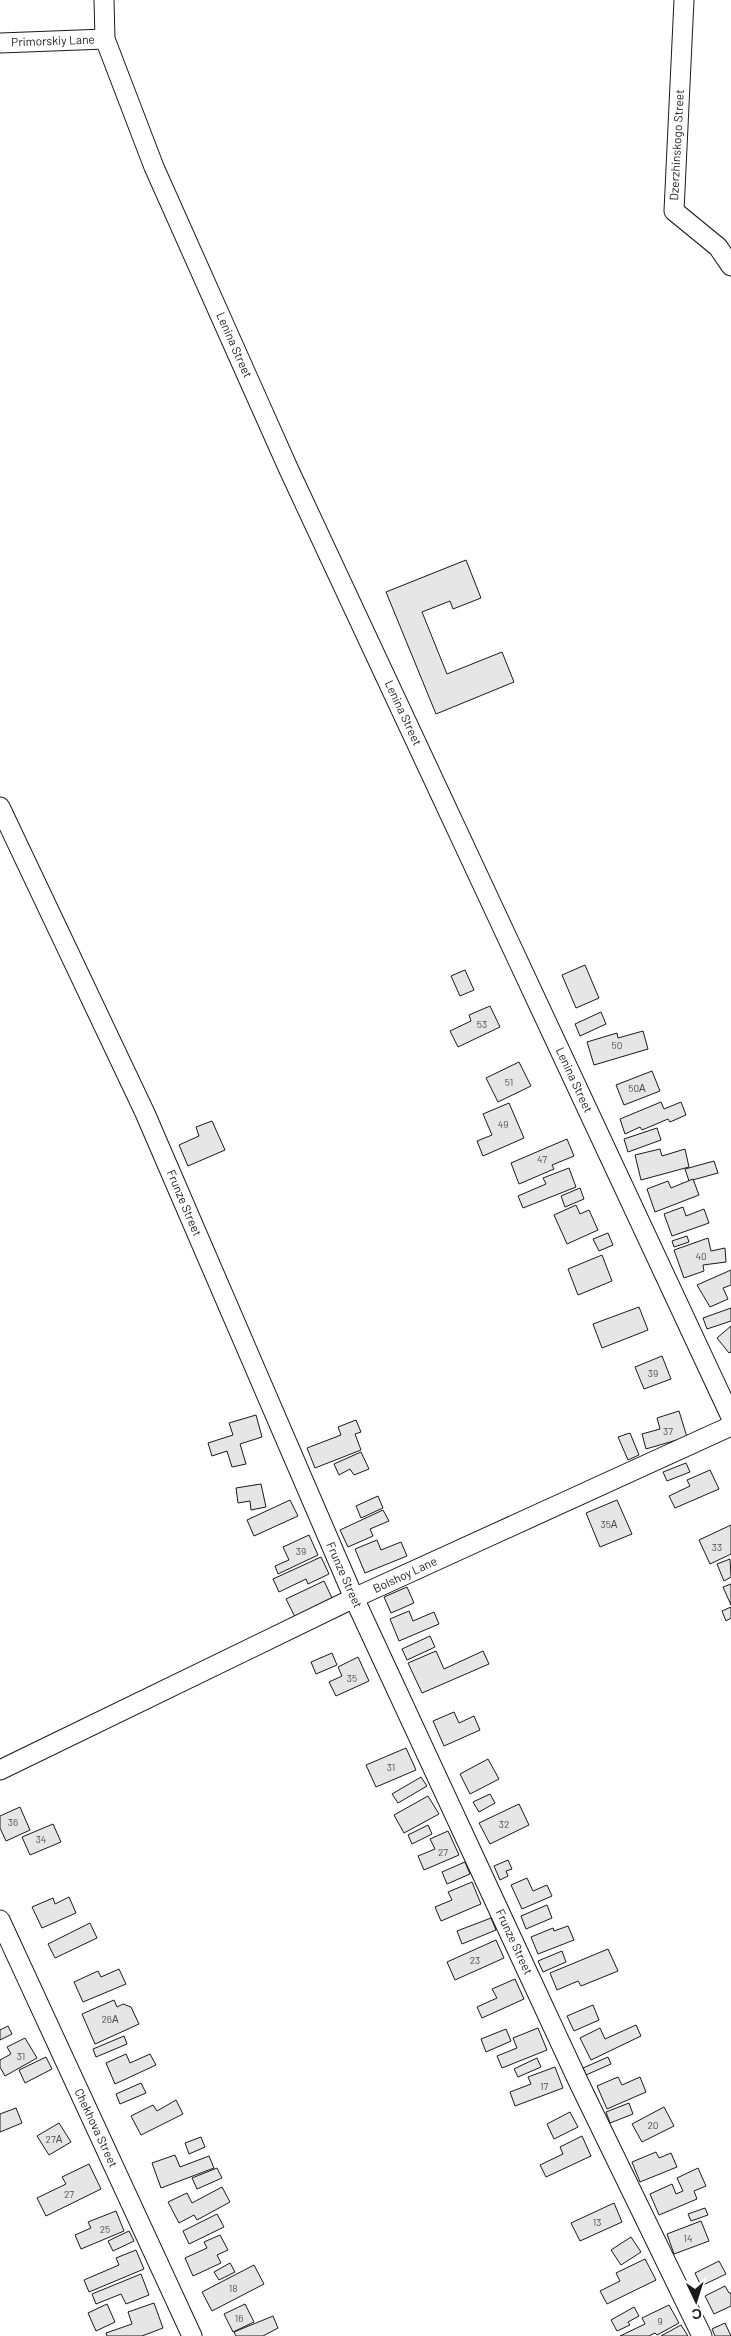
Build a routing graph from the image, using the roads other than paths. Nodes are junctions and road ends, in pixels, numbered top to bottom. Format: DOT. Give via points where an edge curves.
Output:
graph roads {
  1 [pos="104,0"];
  2 [pos="684,0"];
  3 [pos="105,39"];
  4 [pos="0,43"];
  5 [pos="731,266"];
  6 [pos="0,807"];
  7 [pos="731,1417"];
  8 [pos="731,1426"];
  9 [pos="354,1598"];
  10 [pos="0,1770"];
  11 [pos="0,1920"];
  12 [pos="192,2336"];
  13 [pos="702,2336"];
  1 -- 3 [label="street, Lenina Street"];
  2 -- 5 [label="street, Dzerzhinskogo Street" via="674,211 718,247"];
  3 -- 4 [label="street, Primorskiy Lane"];
  3 -- 7 [label="street, Lenina Street" via="154,167 289,470"];
  6 -- 9 [label="street, Frunze Street" via="145,1113"];
  8 -- 9 [label="street, Bolshoy Lane"];
  9 -- 10 [label="street, Bolshoy Lane"];
  9 -- 13 [label="street, Frunze Street" via="575,2074"];
  11 -- 12 [label="street, Chekhova Street"];
}
